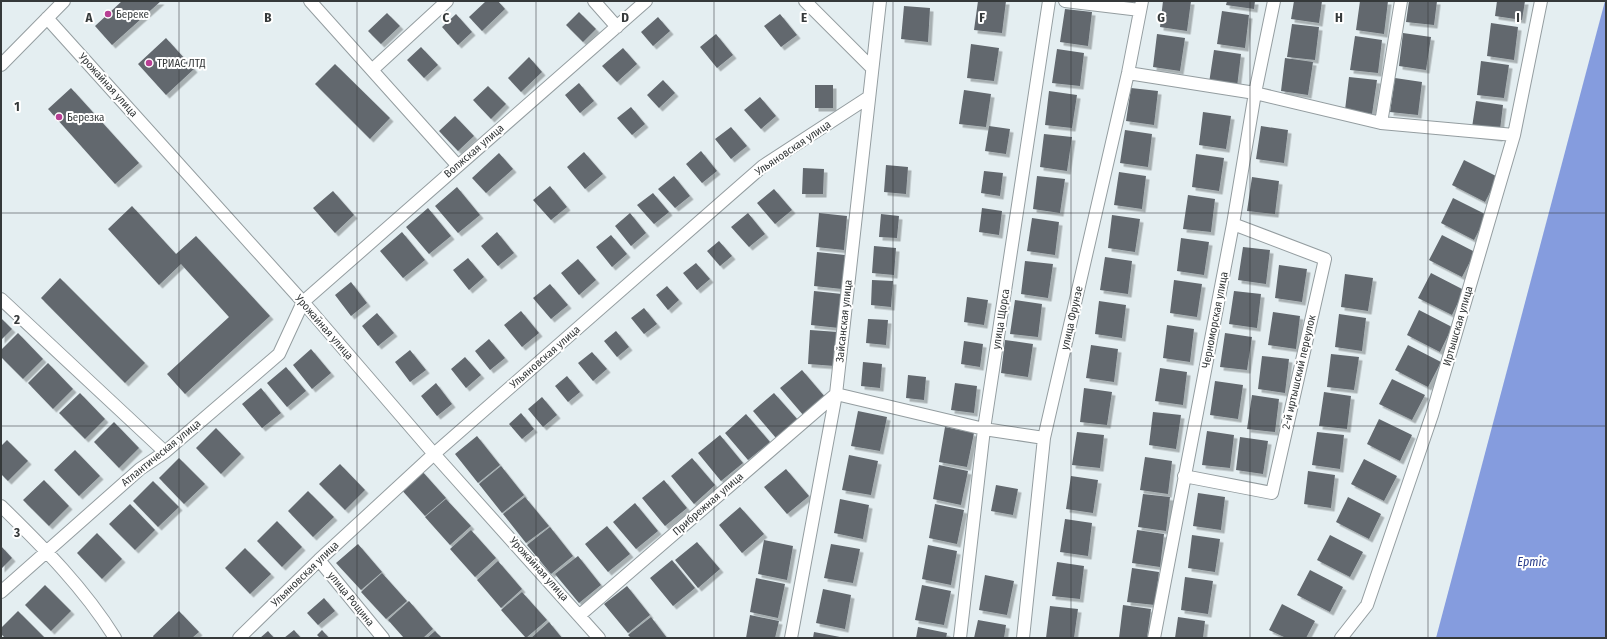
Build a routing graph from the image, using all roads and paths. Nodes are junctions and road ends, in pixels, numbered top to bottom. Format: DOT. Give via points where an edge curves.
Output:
graph roads {
  1 [pos="64,1"];
  2 [pos="310,1"];
  3 [pos="447,1"];
  4 [pos="594,1"];
  5 [pos="646,1"];
  6 [pos="805,1"];
  7 [pos="880,1"];
  8 [pos="1049,1"];
  9 [pos="1065,1"];
  10 [pos="1274,1"];
  11 [pos="1401,1"];
  12 [pos="1541,1"];
  13 [pos="1141,6"];
  14 [pos="47,18"];
  15 [pos="617,27"];
  16 [pos="1,65"];
  17 [pos="872,68"];
  18 [pos="372,70"];
  19 [pos="1128,72"];
  20 [pos="1255,93"];
  21 [pos="869,97"];
  22 [pos="1382,123"];
  23 [pos="1514,135"];
  24 [pos="458,166"];
  25 [pos="1234,224"];
  26 [pos="1,299"];
  27 [pos="303,302"];
  28 [pos="836,394"];
  29 [pos="984,429"];
  30 [pos="1044,438"];
  31 [pos="165,452"];
  32 [pos="434,454"];
  33 [pos="1184,476"];
  34 [pos="1,506"];
  35 [pos="47,551"];
  36 [pos="318,560"];
  37 [pos="1,592"];
  38 [pos="580,615"];
  39 [pos="116,638"];
  40 [pos="239,638"];
  41 [pos="383,638"];
  42 [pos="599,638"];
  43 [pos="791,638"];
  44 [pos="960,638"];
  45 [pos="1024,638"];
  46 [pos="1154,638"];
  47 [pos="1341,638"];
  1 -- 14 [label="street"];
  2 -- 18 [label="street"];
  3 -- 18 [label="street"];
  4 -- 15 [label="street"];
  5 -- 15 [label="street, Волжская улица"];
  6 -- 17 [label="street"];
  7 -- 17 [label="street, Зайсанская улица"];
  8 -- 29 [label="street, улица Щорса"];
  9 -- 13 [label="street"];
  10 -- 20 [label="street, Черноморская улица"];
  11 -- 22 [label="street"];
  12 -- 23 [label="street, Иртышская улица"];
  13 -- 19 [label="street, улица Фрунзе"];
  14 -- 16 [label="street"];
  14 -- 27 [label="street, Урожайная улица"];
  15 -- 24 [label="street, Волжская улица"];
  17 -- 21 [label="street, Зайсанская улица"];
  18 -- 24 [label="street"];
  19 -- 20 [label="street"];
  19 -- 30 [label="street, улица Фрунзе"];
  20 -- 22 [label="street"];
  20 -- 25 [label="street, Черноморская улица"];
  21 -- 28 [label="street, Зайсанская улица"];
  21 -- 32 [label="street, Ульяновская улица" via="763,166"];
  22 -- 23 [label="street"];
  23 -- 47 [label="street, Иртышская улица" via="1432,415 1367,605"];
  24 -- 27 [label="street, Волжская улица"];
  25 -- 33 [label="street, Черноморская улица"];
  25 -- 33 [label="street, 2-й иртышский переулок" via="1324,259 1272,493"];
  26 -- 31 [label="street"];
  27 -- 31 [label="street, Атлантическая улица" via="279,354"];
  27 -- 32 [label="street, Урожайная улица"];
  28 -- 29 [label="street"];
  28 -- 38 [label="street, Прибрежная улица"];
  28 -- 43 [label="street, Зайсанская улица"];
  29 -- 30 [label="street"];
  29 -- 44 [label="street, улица Щорса"];
  30 -- 45 [label="street, улица Фрунзе"];
  31 -- 35 [label="street, Атлантическая улица" via="140,469"];
  32 -- 36 [label="street, Ульяновская улица"];
  32 -- 38 [label="street, Урожайная улица"];
  33 -- 46 [label="street, Черноморская улица"];
  34 -- 35 [label="street"];
  35 -- 37 [label="street, Атлантическая улица"];
  35 -- 39 [label="street" via="99,612"];
  36 -- 40 [label="street, Ульяновская улица"];
  36 -- 41 [label="street, улица Рощина"];
  38 -- 42 [label="street, Урожайная улица"];
}
